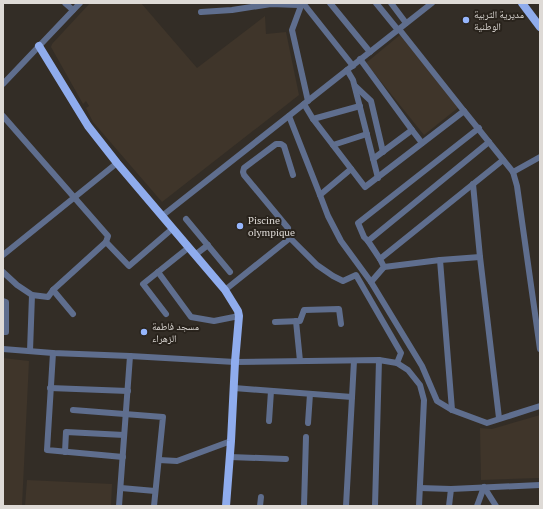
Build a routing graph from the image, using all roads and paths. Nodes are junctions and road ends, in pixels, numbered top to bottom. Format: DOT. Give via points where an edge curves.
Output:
graph roads {
  1 [pos="65,3"];
  2 [pos="80,3"];
  3 [pos="300,3"];
  4 [pos="330,3"];
  5 [pos="376,3"];
  6 [pos="391,3"];
  7 [pos="432,3"];
  8 [pos="522,3"];
  9 [pos="73,10"];
  10 [pos="201,12"];
  11 [pos="406,23"];
  12 [pos="540,27"];
  13 [pos="398,29"];
  14 [pos="39,46"];
  15 [pos="370,52"];
  16 [pos="360,59"];
  17 [pos="352,66"];
  18 [pos="347,70"];
  19 [pos="3,84"];
  20 [pos="354,86"];
  21 [pos="306,102"];
  22 [pos="360,106"];
  23 [pos="464,111"];
  24 [pos="3,116"];
  25 [pos="289,116"];
  26 [pos="313,119"];
  27 [pos="479,128"];
  28 [pos="412,130"];
  29 [pos="367,134"];
  30 [pos="489,142"];
  31 [pos="422,143"];
  32 [pos="333,145"];
  33 [pos="383,152"];
  34 [pos="236,158"];
  35 [pos="540,158"];
  36 [pos="373,159"];
  37 [pos="503,160"];
  38 [pos="117,162"];
  39 [pos="244,168"];
  40 [pos="351,169"];
  41 [pos="513,172"];
  42 [pos="293,175"];
  43 [pos="378,178"];
  44 [pos="473,184"];
  45 [pos="320,196"];
  46 [pos="74,197"];
  47 [pos="162,216"];
  48 [pos="186,219"];
  49 [pos="288,228"];
  50 [pos="172,229"];
  51 [pos="368,241"];
  52 [pos="106,242"];
  53 [pos="208,245"];
  54 [pos="188,248"];
  55 [pos="3,255"];
  56 [pos="195,255"];
  57 [pos="380,258"];
  58 [pos="480,258"];
  59 [pos="440,260"];
  60 [pos="384,267"];
  61 [pos="3,272"];
  62 [pos="158,272"];
  63 [pos="230,272"];
  64 [pos="371,282"];
  65 [pos="53,290"];
  66 [pos="225,290"];
  67 [pos="32,295"];
  68 [pos="3,301"];
  69 [pos="73,314"];
  70 [pos="166,314"];
  71 [pos="239,316"];
  72 [pos="296,321"];
  73 [pos="276,322"];
  74 [pos="341,324"];
  75 [pos="3,332"];
  76 [pos="3,349"];
  77 [pos="540,349"];
  78 [pos="30,352"];
  79 [pos="53,353"];
  80 [pos="130,356"];
  81 [pos="379,360"];
  82 [pos="300,361"];
  83 [pos="354,361"];
  84 [pos="235,362"];
  85 [pos="397,363"];
  86 [pos="50,388"];
  87 [pos="234,388"];
  88 [pos="128,391"];
  89 [pos="271,391"];
  90 [pos="310,394"];
  91 [pos="352,397"];
  92 [pos="540,406"];
  93 [pos="73,410"];
  94 [pos="452,410"];
  95 [pos="126,414"];
  96 [pos="499,418"];
  97 [pos="269,421"];
  98 [pos="308,423"];
  99 [pos="124,435"];
  100 [pos="306,437"];
  101 [pos="231,441"];
  102 [pos="64,452"];
  103 [pos="123,457"];
  104 [pos="230,457"];
  105 [pos="286,459"];
  106 [pos="158,460"];
  107 [pos="540,485"];
  108 [pos="484,487"];
  109 [pos="121,488"];
  110 [pos="420,488"];
  111 [pos="450,489"];
  112 [pos="156,491"];
  113 [pos="261,497"];
  114 [pos="119,506"];
  115 [pos="154,506"];
  116 [pos="226,506"];
  117 [pos="260,506"];
  118 [pos="304,506"];
  119 [pos="346,506"];
  120 [pos="375,506"];
  121 [pos="419,506"];
  122 [pos="449,506"];
  123 [pos="476,506"];
  124 [pos="496,506"];
  1 -- 9 [label="street"];
  2 -- 9 [label="street"];
  3 -- 10 [label="street"];
  3 -- 17 [label="street"];
  3 -- 21 [label="street" via="292,30"];
  4 -- 15 [label="street"];
  5 -- 13 [label="street"];
  6 -- 11 [label="street"];
  7 -- 11 [label="street"];
  8 -- 12 [label="main road"];
  9 -- 14 [label="street"];
  11 -- 13 [label="street"];
  13 -- 15 [label="street"];
  13 -- 23 [label="street"];
  14 -- 19 [label="street"];
  14 -- 38 [label="main road" via="88,126"];
  15 -- 16 [label="street"];
  16 -- 17 [label="street"];
  16 -- 28 [label="street"];
  17 -- 18 [label="street"];
  18 -- 20 [label="street"];
  18 -- 21 [label="street"];
  20 -- 22 [label="street"];
  20 -- 33 [label="street" via="371,101"];
  21 -- 25 [label="street"];
  21 -- 26 [label="street"];
  22 -- 26 [label="street"];
  22 -- 29 [label="street"];
  23 -- 27 [label="street"];
  23 -- 31 [label="street"];
  24 -- 46 [label="street"];
  25 -- 34 [label="street"];
  25 -- 45 [label="street"];
  26 -- 32 [label="street"];
  27 -- 30 [label="street"];
  27 -- 51 [label="street" via="358,223"];
  28 -- 31 [label="street"];
  28 -- 33 [label="street"];
  29 -- 32 [label="street"];
  29 -- 36 [label="street"];
  30 -- 37 [label="street"];
  30 -- 51 [label="street"];
  31 -- 43 [label="street"];
  32 -- 40 [label="street"];
  33 -- 36 [label="street"];
  34 -- 39 [label="street"];
  34 -- 47 [label="street"];
  35 -- 41 [label="street"];
  36 -- 43 [label="street"];
  37 -- 41 [label="street"];
  37 -- 44 [label="street"];
  38 -- 46 [label="street"];
  38 -- 47 [label="main road"];
  39 -- 42 [label="street" via="279,144 284,146"];
  39 -- 49 [label="street" via="244,175"];
  40 -- 43 [label="street" via="365,188"];
  40 -- 45 [label="street"];
  41 -- 77 [label="street"];
  44 -- 57 [label="street"];
  44 -- 58 [label="street"];
  45 -- 64 [label="street" via="341,241"];
  46 -- 52 [label="street" via="108,236"];
  46 -- 55 [label="street"];
  47 -- 50 [label="main road"];
  48 -- 53 [label="street"];
  50 -- 52 [label="street" via="129,266"];
  50 -- 54 [label="main road"];
  51 -- 57 [label="street"];
  52 -- 65 [label="street"];
  53 -- 56 [label="street"];
  53 -- 63 [label="street"];
  54 -- 56 [label="main road"];
  54 -- 62 [label="street"];
  56 -- 66 [label="main road"];
  57 -- 60 [label="street"];
  58 -- 59 [label="street"];
  58 -- 96 [label="street"];
  59 -- 60 [label="street"];
  59 -- 94 [label="street"];
  60 -- 64 [label="street"];
  61 -- 67 [label="street"];
  62 -- 70 [label="street" via="143,284"];
  62 -- 71 [label="street" via="191,317 214,322"];
  64 -- 94 [label="street" via="422,366 437,401"];
  65 -- 67 [label="street" via="48,297"];
  65 -- 69 [label="street"];
  66 -- 71 [label="main road"];
  66 -- 85 [label="street" via="290,238 317,265 333,276 343,281 356,276 400,353"];
  67 -- 78 [label="street"];
  68 -- 75 [label="street" via="6,302 6,332"];
  71 -- 84 [label="main road"];
  72 -- 73 [label="street"];
  72 -- 74 [label="street" via="300,321 304,310 339,309"];
  72 -- 82 [label="street"];
  76 -- 78 [label="street"];
  78 -- 79 [label="street"];
  79 -- 80 [label="street"];
  79 -- 86 [label="street"];
  80 -- 84 [label="street"];
  80 -- 88 [label="street"];
  81 -- 83 [label="street"];
  81 -- 85 [label="street"];
  81 -- 120 [label="street"];
  82 -- 83 [label="street"];
  82 -- 84 [label="street"];
  83 -- 91 [label="street"];
  84 -- 87 [label="main road"];
  85 -- 110 [label="street" via="408,370 420,385 424,400"];
  86 -- 88 [label="street"];
  86 -- 102 [label="street" via="47,450"];
  87 -- 89 [label="street"];
  87 -- 101 [label="main road"];
  88 -- 95 [label="street"];
  89 -- 90 [label="street"];
  89 -- 97 [label="street"];
  90 -- 91 [label="street"];
  90 -- 98 [label="street"];
  91 -- 119 [label="street"];
  92 -- 96 [label="street"];
  93 -- 95 [label="street"];
  94 -- 96 [label="street" via="487,423"];
  95 -- 99 [label="street"];
  95 -- 106 [label="street" via="163,417"];
  99 -- 102 [label="street" via="66,432"];
  99 -- 103 [label="street"];
  100 -- 118 [label="street"];
  101 -- 104 [label="main road"];
  101 -- 106 [label="street" via="177,461"];
  102 -- 103 [label="street"];
  103 -- 109 [label="street"];
  104 -- 105 [label="street"];
  104 -- 116 [label="main road"];
  106 -- 112 [label="street"];
  107 -- 108 [label="street"];
  108 -- 111 [label="street"];
  108 -- 123 [label="street"];
  108 -- 124 [label="street"];
  109 -- 112 [label="street"];
  109 -- 114 [label="street"];
  110 -- 111 [label="street"];
  110 -- 121 [label="street"];
  111 -- 122 [label="street"];
  112 -- 115 [label="street"];
  113 -- 117 [label="street"];
}
